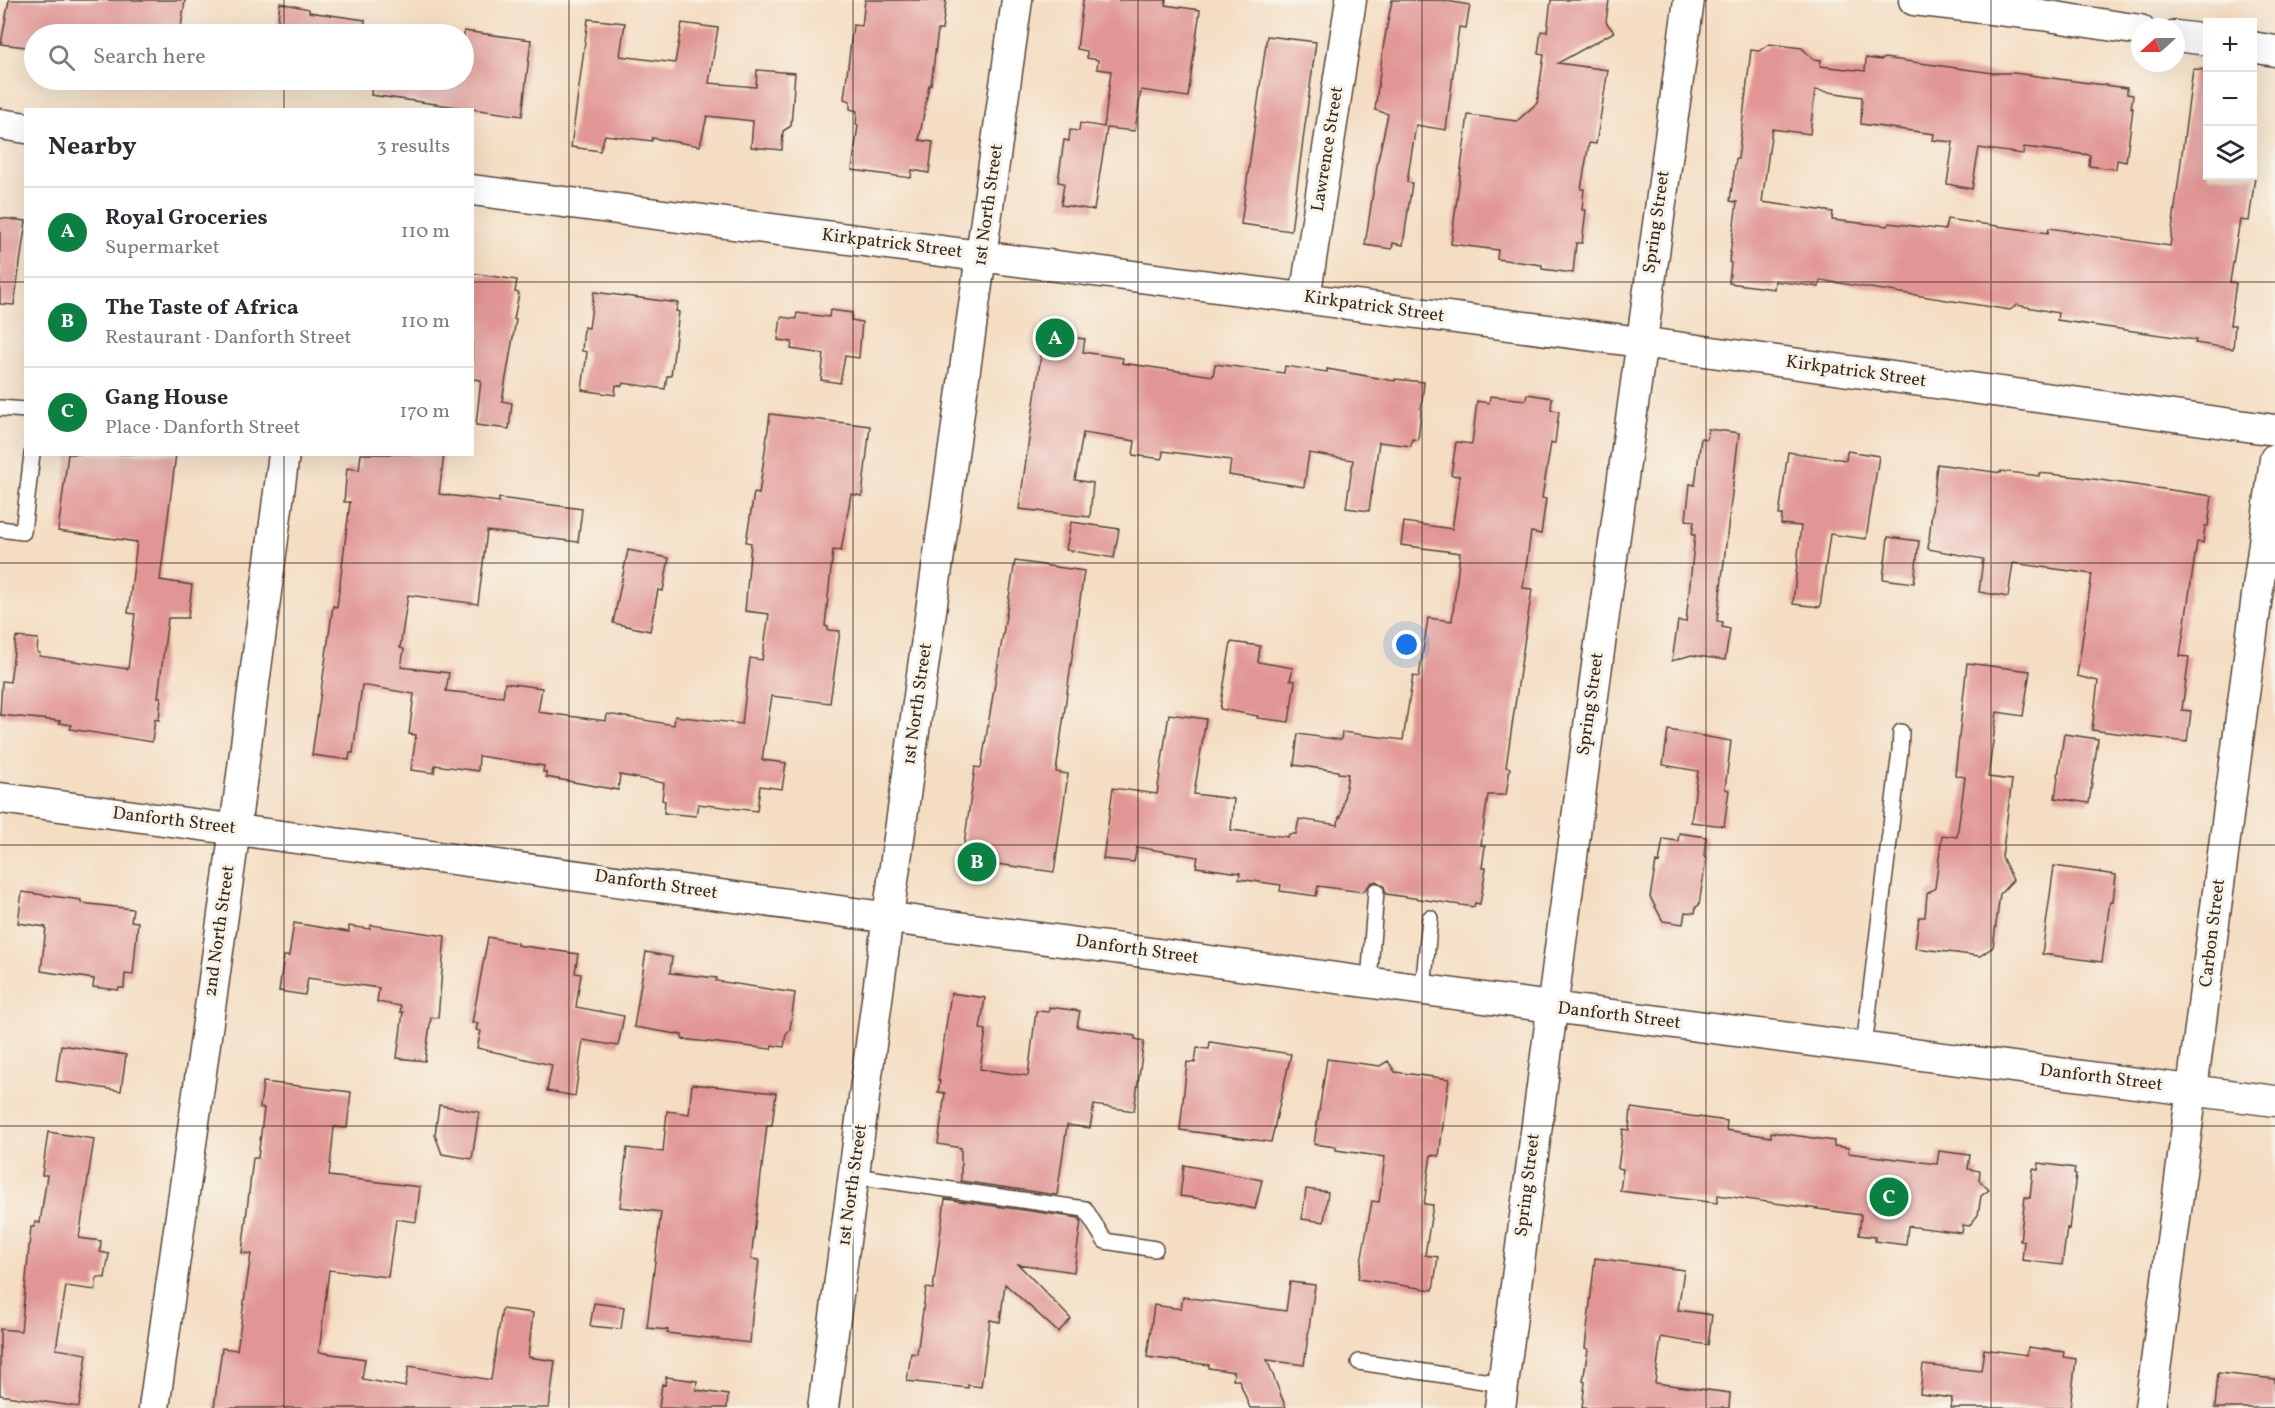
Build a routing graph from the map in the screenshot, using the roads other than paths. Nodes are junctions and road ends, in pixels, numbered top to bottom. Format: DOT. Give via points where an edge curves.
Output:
graph roads {
  1 [pos="1017,0"];
  2 [pos="1350,0"];
  3 [pos="1689,0"];
  4 [pos="1914,0"];
  5 [pos="2131,29"];
  6 [pos="2185,37"];
  7 [pos="2203,39"];
  8 [pos="2257,48"];
  9 [pos="2275,51"];
  10 [pos="0,124"];
  11 [pos="24,128"];
  12 [pos="474,190"];
  13 [pos="983,256"];
  14 [pos="1305,298"];
  15 [pos="1640,342"];
  16 [pos="0,408"];
  17 [pos="24,410"];
  18 [pos="2275,430"];
  19 [pos="32,456"];
  20 [pos="285,456"];
  21 [pos="2275,459"];
  22 [pos="0,529"];
  23 [pos="1901,732"];
  24 [pos="0,798"];
  25 [pos="235,829"];
  26 [pos="1376,891"];
  27 [pos="888,916"];
  28 [pos="1430,918"];
  29 [pos="1369,982"];
  30 [pos="1423,989"];
  31 [pos="1551,1007"];
  32 [pos="1864,1047"];
  33 [pos="2193,1090"];
  34 [pos="2275,1101"];
  35 [pos="854,1176"];
  36 [pos="1155,1249"];
  37 [pos="1359,1362"];
  38 [pos="1502,1396"];
  39 [pos="154,1408"];
  40 [pos="823,1408"];
  41 [pos="2150,1408"];
  1 -- 13 [label="street, 1st North Street"];
  2 -- 14 [label="street, Lawrence Street"];
  3 -- 15 [label="street, Spring Street"];
  4 -- 5 [label="street"];
  6 -- 7 [label="street"];
  8 -- 9 [label="street"];
  10 -- 11 [label="street"];
  12 -- 13 [label="street, Kirkpatrick Street"];
  13 -- 14 [label="street, Kirkpatrick Street"];
  13 -- 27 [label="street, 1st North Street"];
  14 -- 15 [label="street, Kirkpatrick Street"];
  15 -- 18 [label="street, Kirkpatrick Street"];
  15 -- 31 [label="street, Spring Street"];
  16 -- 17 [label="lane"];
  19 -- 22 [label="lane" via="23,532"];
  20 -- 25 [label="street, 2nd North Street"];
  21 -- 33 [label="street, Carbon Street"];
  23 -- 32 [label="lane"];
  24 -- 25 [label="street, Danforth Street"];
  25 -- 27 [label="street, Danforth Street"];
  25 -- 39 [label="street, 2nd North Street"];
  26 -- 29 [label="lane"];
  27 -- 29 [label="street, Danforth Street"];
  27 -- 35 [label="street, 1st North Street"];
  28 -- 30 [label="lane"];
  29 -- 30 [label="street, Danforth Street"];
  30 -- 31 [label="street, Danforth Street"];
  31 -- 32 [label="street, Danforth Street"];
  31 -- 38 [label="street, Spring Street"];
  32 -- 33 [label="street, Danforth Street"];
  33 -- 34 [label="street, Danforth Street"];
  33 -- 41 [label="street, Carbon Street"];
  35 -- 36 [label="lane" via="1085,1209 1105,1241"];
  35 -- 40 [label="street, 1st North Street"];
  37 -- 38 [label="lane"];
}
